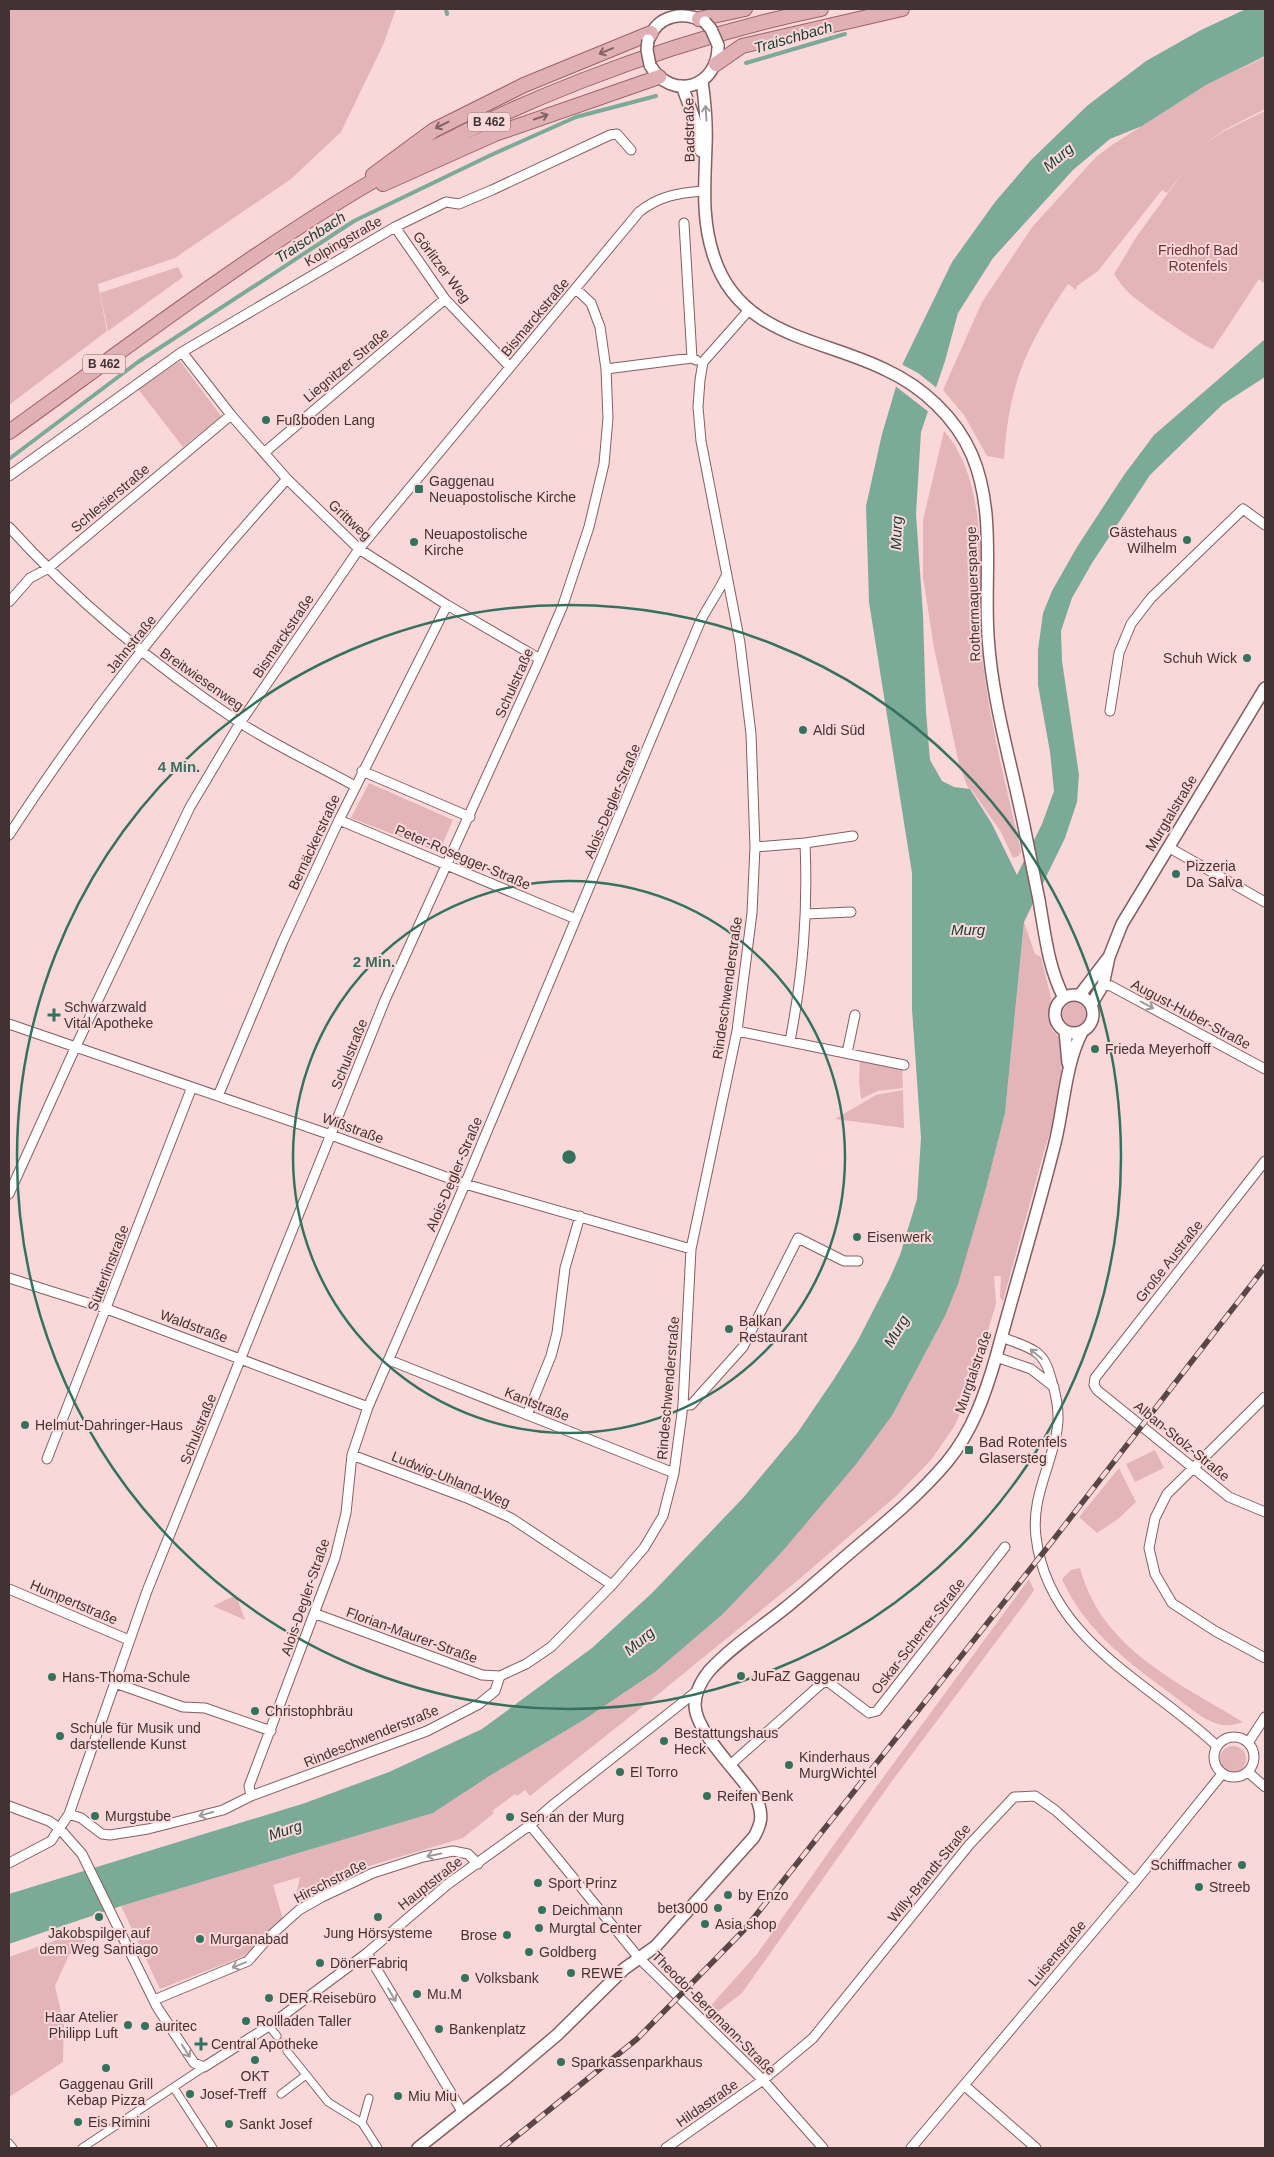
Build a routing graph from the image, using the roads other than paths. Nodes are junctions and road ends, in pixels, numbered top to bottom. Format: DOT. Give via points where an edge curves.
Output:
graph roads {
  1 [pos="745,9"];
  2 [pos="821,9"];
  3 [pos="902,9"];
  4 [pos="672,12"];
  5 [pos="702,21"];
  6 [pos="650,36"];
  7 [pos="716,64"];
  8 [pos="658,76"];
  9 [pos="702,81"];
  10 [pos="682,86"];
  11 [pos="631,150"];
  12 [pos="704,179"];
  13 [pos="356,191"];
  14 [pos="703,191"];
  15 [pos="684,223"];
  16 [pos="395,226"];
  17 [pos="576,289"];
  18 [pos="445,299"];
  19 [pos="749,310"];
  20 [pos="182,352"];
  21 [pos="692,358"];
  22 [pos="703,362"];
  23 [pos="510,367"];
  24 [pos="606,369"];
  25 [pos="231,415"];
  26 [pos="9,432"];
  27 [pos="265,452"];
  28 [pos="9,476"];
  29 [pos="287,479"];
  30 [pos="1265,526"];
  31 [pos="9,527"];
  32 [pos="359,549"];
  33 [pos="47,569"];
  34 [pos="726,575"];
  35 [pos="9,602"];
  36 [pos="447,605"];
  37 [pos="142,653"];
  38 [pos="540,659"];
  39 [pos="1265,688"];
  40 [pos="1262,702"];
  41 [pos="1110,711"];
  42 [pos="240,723"];
  43 [pos="362,771"];
  44 [pos="355,786"];
  45 [pos="470,817"];
  46 [pos="339,820"];
  47 [pos="9,835"];
  48 [pos="854,836"];
  49 [pos="805,843"];
  50 [pos="754,846"];
  51 [pos="1168,847"];
  52 [pos="448,865"];
  53 [pos="1265,902"];
  54 [pos="851,912"];
  55 [pos="806,914"];
  56 [pos="576,919"];
  57 [pos="1109,957"];
  58 [pos="1103,985"];
  59 [pos="1079,996"];
  60 [pos="1064,998"];
  61 [pos="1091,1005"];
  62 [pos="855,1015"];
  63 [pos="9,1024"];
  64 [pos="738,1031"];
  65 [pos="1065,1031"];
  66 [pos="1082,1032"];
  67 [pos="790,1041"];
  68 [pos="76,1046"];
  69 [pos="848,1053"];
  70 [pos="904,1065"];
  71 [pos="1265,1069"];
  72 [pos="1068,1072"];
  73 [pos="192,1086"];
  74 [pos="218,1096"];
  75 [pos="331,1135"];
  76 [pos="1265,1161"];
  77 [pos="466,1184"];
  78 [pos="9,1194"];
  79 [pos="580,1216"];
  80 [pos="691,1249"];
  81 [pos="858,1260"];
  82 [pos="9,1278"];
  83 [pos="107,1309"];
  84 [pos="1002,1337"];
  85 [pos="241,1357"];
  86 [pos="996,1357"];
  87 [pos="389,1360"];
  88 [pos="1095,1378"];
  89 [pos="1054,1387"];
  90 [pos="1265,1397"];
  91 [pos="683,1406"];
  92 [pos="368,1407"];
  93 [pos="527,1415"];
  94 [pos="352,1455"];
  95 [pos="47,1459"];
  96 [pos="1194,1467"];
  97 [pos="674,1473"];
  98 [pos="1265,1512"];
  99 [pos="1005,1547"];
  100 [pos="612,1586"];
  101 [pos="9,1589"];
  102 [pos="316,1614"];
  103 [pos="128,1640"];
  104 [pos="1265,1658"];
  105 [pos="500,1676"];
  106 [pos="115,1683"];
  107 [pos="697,1691"];
  108 [pos="1265,1717"];
  109 [pos="270,1731"];
  110 [pos="1248,1743"];
  111 [pos="1216,1746"];
  112 [pos="730,1765"];
  113 [pos="1248,1772"];
  114 [pos="1222,1774"];
  115 [pos="1265,1787"];
  116 [pos="251,1796"];
  117 [pos="9,1806"];
  118 [pos="69,1814"];
  119 [pos="530,1825"];
  120 [pos="59,1828"];
  121 [pos="9,1863"];
  122 [pos="478,1864"];
  123 [pos="1135,1882"];
  124 [pos="367,1953"];
  125 [pos="639,1958"];
  126 [pos="154,2000"];
  127 [pos="269,2026"];
  128 [pos="277,2036"];
  129 [pos="288,2051"];
  130 [pos="204,2067"];
  131 [pos="306,2076"];
  132 [pos="763,2080"];
  133 [pos="965,2086"];
  134 [pos="174,2088"];
  135 [pos="280,2094"];
  136 [pos="369,2098"];
  137 [pos="463,2113"];
  138 [pos="362,2123"];
  139 [pos="9,2143"];
  140 [pos="12,2148"];
  141 [pos="82,2148"];
  142 [pos="213,2148"];
  143 [pos="378,2148"];
  144 [pos="418,2148"];
  145 [pos="666,2148"];
  146 [pos="823,2148"];
  147 [pos="911,2148"];
  148 [pos="1036,2148"];
  1 -- 5 [label="main road"];
  2 -- 13 [label="main road, B 462" via="682,45 562,90 434,148"];
  3 -- 7 [label="main road" via="742,46"];
  4 -- 5 [label="street"];
  4 -- 6 [label="street"];
  5 -- 7 [label="street, bridge" via="716,36"];
  6 -- 8 [label="street, bridge" via="647,50 650,65"];
  6 -- 13 [label="main road, one-way" via="524,85 434,130 381,167"];
  7 -- 9 [label="street"];
  8 -- 10 [label="street" via="672,85"];
  13 -- 8 [label="main road, one-way" via="394,180 495,134"];
  9 -- 10 [label="street"];
  12 -- 9 [label="street, Badstraße, one-way" via="707,115"];
  10 -- 12 [label="street, Badstraße" via="694,118"];
  11 -- 16 [label="street, Kolpingstraße" via="617,134 610,135 492,190 458,204 446,202"];
  12 -- 14 [label="street, Badstraße"];
  13 -- 26 [label="main road, B 462" via="199,295"];
  14 -- 17 [label="street, Bismarckstraße" via="668,195 652,201 639,212"];
  14 -- 19 [label="street, Badstraße" via="706,229 714,258 724,278"];
  15 -- 21 [label="street"];
  16 -- 18 [label="street, Görlitzer Weg"];
  16 -- 20 [label="street, Kolpingstraße"];
  17 -- 23 [label="street, Bismarckstraße"];
  17 -- 24 [label="street, Schulstraße" via="591,303 600,327"];
  18 -- 23 [label="street, Görlitzer Weg"];
  18 -- 27 [label="street, Liegnitzer Straße"];
  19 -- 22 [label="street"];
  19 -- 60 [label="street, Rothermaquerspange" via="772,326 888,370 932,400 959,432 980,476 987,534 991,671 1051,970"];
  20 -- 25 [label="street, Grittweg"];
  20 -- 28 [label="street, Kolpingstraße"];
  21 -- 22 [label="street"];
  21 -- 24 [label="street"];
  22 -- 34 [label="street, Rindeschwenderstraße" via="698,407 701,441"];
  23 -- 32 [label="street, Bismarckstraße"];
  24 -- 38 [label="street, Schulstraße" via="608,418 605,451 591,518 563,605"];
  25 -- 27 [label="street, Grittweg"];
  25 -- 33 [label="street, Schlesierstraße"];
  27 -- 29 [label="street, Grittweg"];
  29 -- 32 [label="street, Grittweg"];
  29 -- 37 [label="street, Jahnstraße" via="214,560"];
  30 -- 41 [label="street" via="1243,508 1151,598 1131,624 1120,653"];
  31 -- 33 [label="street, Breitwiesenweg"];
  32 -- 36 [label="street, Grittweg"];
  32 -- 42 [label="street, Bismarckstraße"];
  33 -- 35 [label="street, Schlesierstraße" via="30,578"];
  33 -- 37 [label="street, Breitwiesenweg"];
  34 -- 50 [label="street, Rindeschwenderstraße" via="740,643 751,734"];
  34 -- 56 [label="street, Alois-Degler-Straße" via="700,622"];
  36 -- 38 [label="street, Grittweg"];
  36 -- 43 [label="street, Bernäckerstraße"];
  37 -- 42 [label="street, Breitwiesenweg"];
  37 -- 47 [label="street, Jahnstraße" via="97,708"];
  38 -- 45 [label="street, Schulstraße"];
  39 -- 40 [label="street, Murgtalstraße"];
  40 -- 51 [label="street, Murgtalstraße"];
  42 -- 44 [label="street, Breitwiesenweg"];
  42 -- 68 [label="street, Bismarckstraße" via="190,807"];
  43 -- 44 [label="street, Bernäckerstraße"];
  43 -- 45 [label="street"];
  44 -- 46 [label="street, Bernäckerstraße"];
  45 -- 52 [label="street, Schulstraße"];
  46 -- 52 [label="street, Peter-Rosegger-Straße"];
  46 -- 74 [label="street, Bernäckerstraße"];
  48 -- 49 [label="street"];
  49 -- 50 [label="street"];
  49 -- 55 [label="street"];
  50 -- 64 [label="street, Rindeschwenderstraße" via="752,913"];
  51 -- 53 [label="street"];
  51 -- 57 [label="street, Murgtalstraße" via="1122,924"];
  52 -- 56 [label="street, Peter-Rosegger-Straße"];
  52 -- 75 [label="street, Schulstraße" via="385,1000"];
  54 -- 55 [label="street"];
  55 -- 67 [label="street" via="804,958"];
  56 -- 77 [label="street, Alois-Degler-Straße"];
  57 -- 58 [label="street, Murgtalstraße"];
  57 -- 59 [label="street, Murgtalstraße"];
  58 -- 61 [label="street, Murgtalstraße"];
  58 -- 71 [label="street, August-Huber-Straße, one-way" via="1111,986"];
  59 -- 60 [label="street"];
  59 -- 61 [label="street"];
  60 -- 65 [label="street, Murgtalstraße" via="1056,1008 1055,1017"];
  61 -- 66 [label="street, Murgtalstraße" via="1092,1020"];
  62 -- 69 [label="street"];
  63 -- 68 [label="street, Wißstraße"];
  64 -- 67 [label="street"];
  64 -- 80 [label="street, Rindeschwenderstraße"];
  65 -- 66 [label="street"];
  65 -- 72 [label="street, Murgtalstraße"];
  66 -- 72 [label="street, Murgtalstraße"];
  67 -- 69 [label="street"];
  68 -- 73 [label="street, Wißstraße"];
  68 -- 78 [label="street, Bismarckstraße"];
  69 -- 70 [label="street"];
  72 -- 84 [label="street, Murgtalstraße" via="1064,1108"];
  73 -- 74 [label="street, Wißstraße"];
  73 -- 83 [label="street, Sütterlinstraße"];
  74 -- 75 [label="street, Wißstraße"];
  75 -- 77 [label="street, Wißstraße"];
  75 -- 85 [label="street, Schulstraße"];
  76 -- 88 [label="street, Große Austraße"];
  77 -- 79 [label="street, Wißstraße"];
  77 -- 87 [label="street, Alois-Degler-Straße"];
  79 -- 80 [label="street, Wißstraße"];
  79 -- 93 [label="street" via="565,1268 551,1356"];
  80 -- 91 [label="street, Rindeschwenderstraße"];
  81 -- 91 [label="street" via="844,1261 798,1238 743,1346 692,1406"];
  82 -- 83 [label="street, Waldstraße"];
  83 -- 85 [label="street, Waldstraße"];
  83 -- 95 [label="street, Sütterlinstraße"];
  84 -- 86 [label="street, Murgtalstraße"];
  89 -- 84 [label="street, one-way" via="1045,1362 1038,1354"];
  85 -- 92 [label="street, Waldstraße"];
  85 -- 103 [label="street, Schulstraße"];
  86 -- 89 [label="street" via="1030,1368"];
  86 -- 107 [label="street, Murgtalstraße" via="968,1431 940,1471 888,1521 719,1661"];
  87 -- 92 [label="street, Alois-Degler-Straße"];
  87 -- 93 [label="street, Kantstraße"];
  88 -- 96 [label="street, Alban-Stolz-Straße" via="1097,1390"];
  89 -- 111 [label="street" via="1057,1431 1039,1488 1035,1518 1041,1564 1054,1593 1075,1626 1096,1649 1198,1728"];
  90 -- 96 [label="street"];
  91 -- 97 [label="street, Rindeschwenderstraße"];
  92 -- 94 [label="street, Alois-Degler-Straße"];
  93 -- 97 [label="street, Kantstraße"];
  94 -- 100 [label="street, Ludwig-Uhland-Weg" via="511,1518"];
  94 -- 102 [label="street, Alois-Degler-Straße" via="346,1513"];
  96 -- 98 [label="street, Alban-Stolz-Straße" via="1230,1497"];
  96 -- 104 [label="street" via="1167,1494 1155,1518 1149,1548 1152,1567 1162,1590 1172,1602 1216,1632"];
  97 -- 100 [label="street, Rindeschwenderstraße" via="663,1516 644,1548"];
  99 -- 112 [label="street, Oskar-Scherrer-Straße" via="877,1711 869,1713 827,1681"];
  100 -- 105 [label="street, Rindeschwenderstraße" via="550,1647 526,1664"];
  101 -- 103 [label="street, Humpertstraße"];
  102 -- 105 [label="street, Florian-Maurer-Straße" via="482,1675"];
  102 -- 109 [label="street, Alois-Degler-Straße"];
  103 -- 106 [label="street, Schulstraße"];
  105 -- 116 [label="street, Rindeschwenderstraße" via="495,1691 479,1704 427,1731"];
  106 -- 109 [label="street" via="183,1706 205,1708"];
  106 -- 118 [label="street, Schulstraße"];
  107 -- 112 [label="street" via="695,1706 698,1718"];
  107 -- 119 [label="street, Hauptstraße"];
  108 -- 110 [label="street"];
  109 -- 116 [label="street, Alois-Degler-Straße" via="249,1786"];
  110 -- 111 [label="street" via="1232,1737"];
  110 -- 113 [label="street" via="1254,1757"];
  111 -- 114 [label="street" via="1214,1762"];
  112 -- 125 [label="street" via="758,1802 761,1824 754,1837 712,1886 656,1946"];
  113 -- 114 [label="street" via="1236,1778"];
  113 -- 115 [label="street"];
  114 -- 123 [label="street, Luisenstraße"];
  116 -- 118 [label="street, Rindeschwenderstraße, one-way" via="223,1810 110,1835 102,1834 81,1818"];
  117 -- 120 [label="street"];
  118 -- 120 [label="street, Schulstraße"];
  119 -- 122 [label="street, Hauptstraße"];
  119 -- 125 [label="street, Theodor-Bergmann-Straße"];
  120 -- 121 [label="street, Schulstraße" via="51,1841"];
  120 -- 126 [label="street" via="82,1854"];
  122 -- 124 [label="street, Hauptstraße" via="448,1884"];
  122 -- 126 [label="street, Hirschstraße, one-way" via="468,1854 454,1851 373,1873 299,1910 248,1961"];
  123 -- 132 [label="street, Willy-Brandt-Straße" via="1036,1796 1014,1797 969,1845 813,2038"];
  123 -- 133 [label="street, Luisenstraße"];
  124 -- 127 [label="street, Hauptstraße"];
  124 -- 137 [label="street, one-way"];
  125 -- 132 [label="street, Theodor-Bergmann-Straße"];
  125 -- 137 [label="street" via="557,2035"];
  126 -- 130 [label="street, one-way" via="194,2063"];
  127 -- 128 [label="street"];
  127 -- 130 [label="street, Hauptstraße"];
  129 -- 131 [label="street"];
  130 -- 134 [label="street, Hauptstraße"];
  131 -- 135 [label="street"];
  131 -- 138 [label="street" via="328,2102"];
  132 -- 145 [label="street, Hildastraße"];
  132 -- 146 [label="street, Theodor-Bergmann-Straße"];
  133 -- 147 [label="street, Luisenstraße"];
  133 -- 148 [label="street"];
  134 -- 141 [label="street, Hauptstraße"];
  134 -- 142 [label="street"];
  136 -- 138 [label="street"];
  137 -- 144 [label="street"];
  138 -- 143 [label="street"];
  139 -- 140 [label="street"];
}
